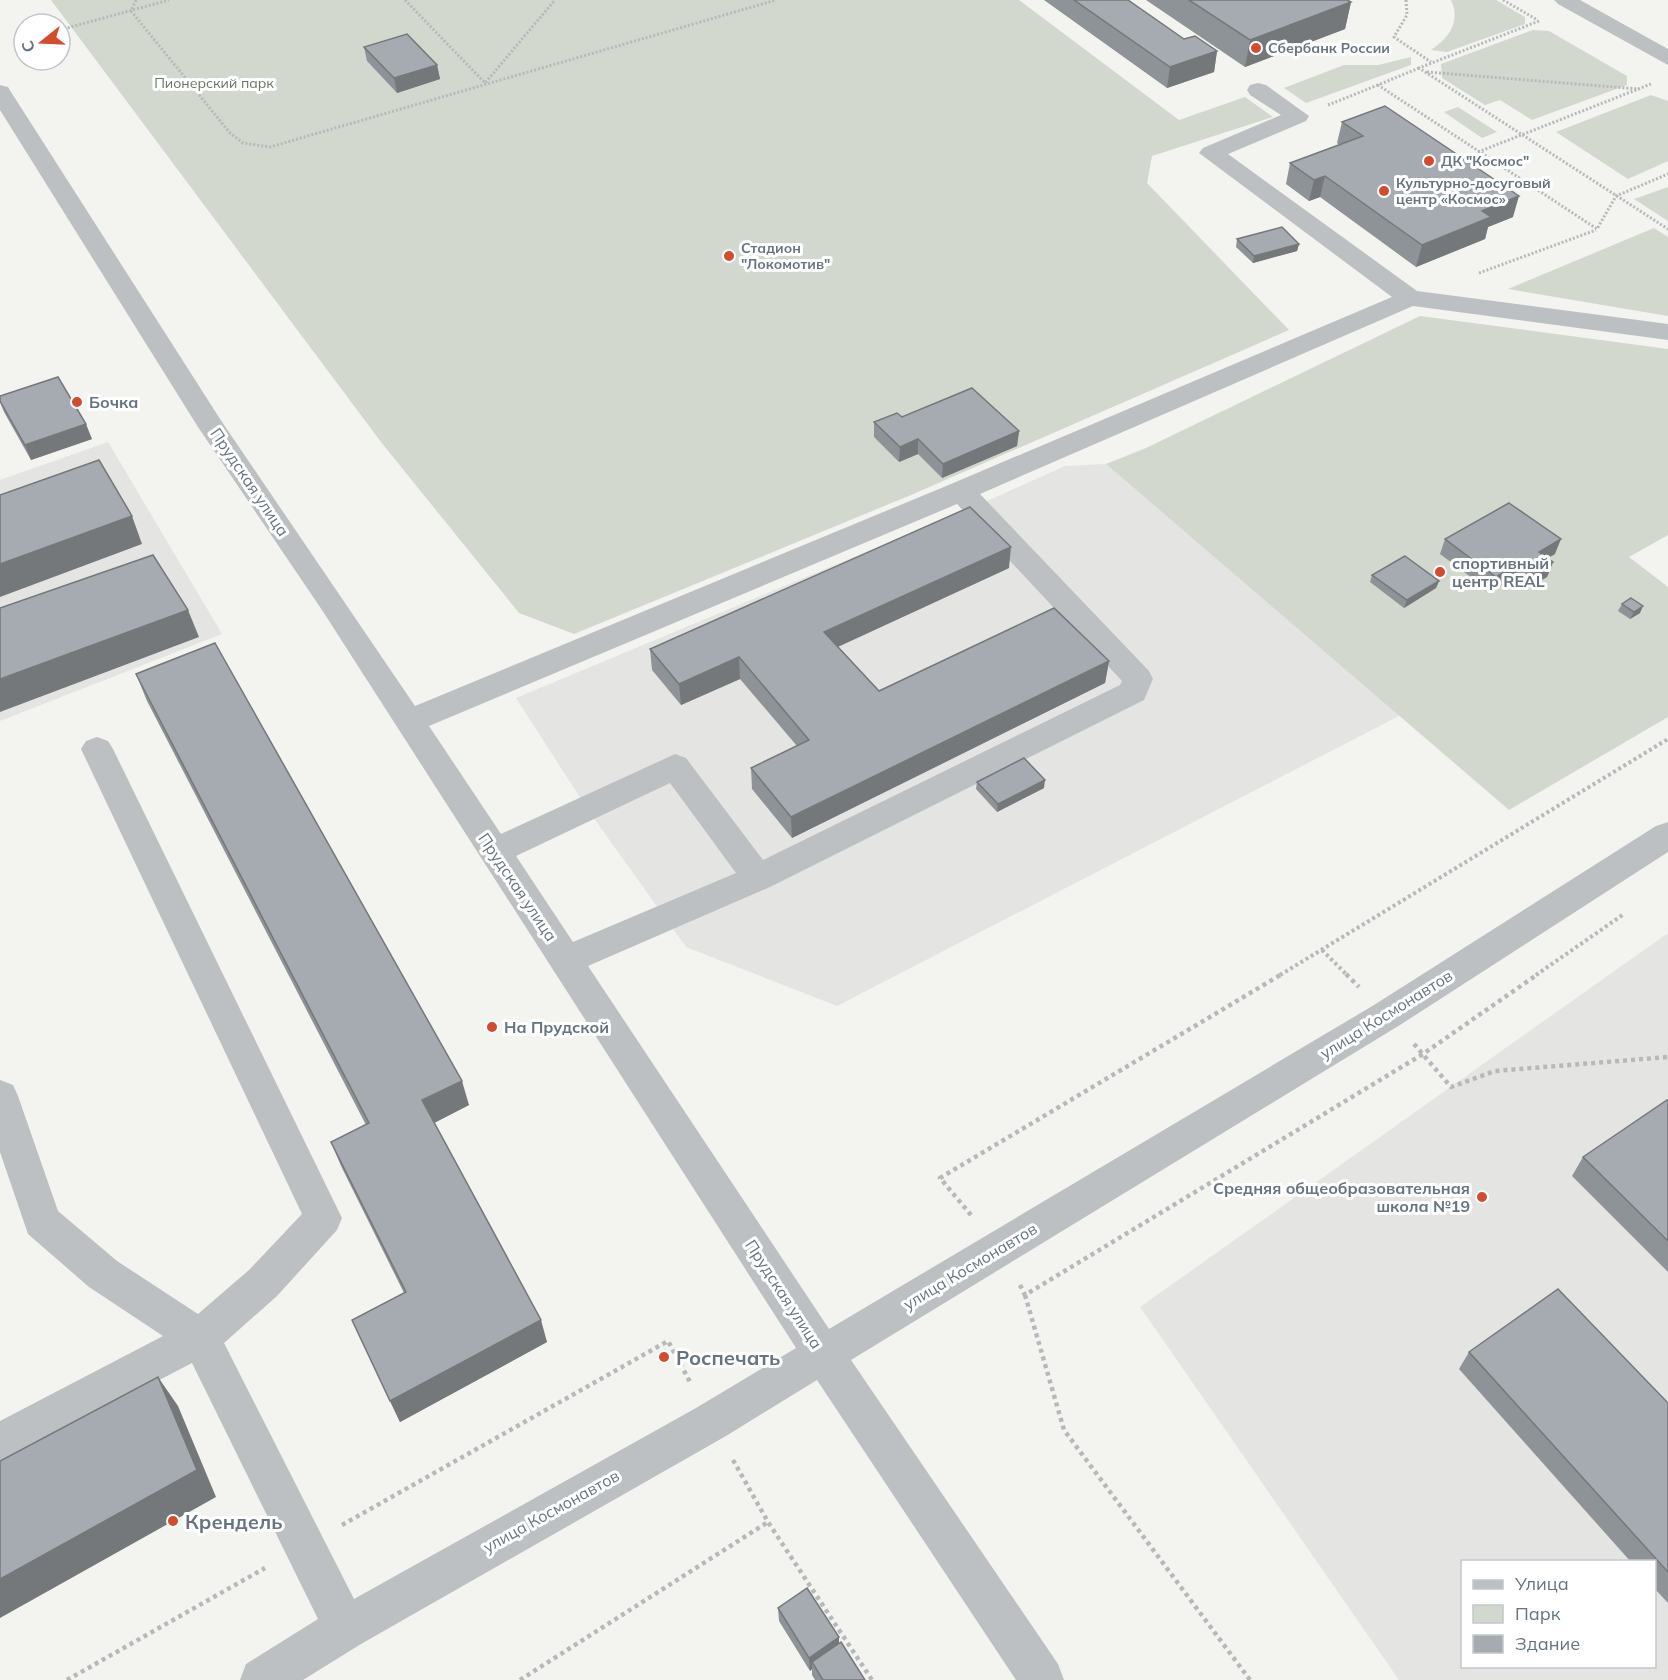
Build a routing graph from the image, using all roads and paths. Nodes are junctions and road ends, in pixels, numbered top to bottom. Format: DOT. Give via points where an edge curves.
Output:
graph roads {
  1 [pos="136,0"];
  2 [pos="169,0"];
  3 [pos="405,0"];
  4 [pos="555,0"];
  5 [pos="776,0"];
  6 [pos="1406,0"];
  7 [pos="1565,0"];
  8 [pos="131,11"];
  9 [pos="1539,21"];
  10 [pos="72,27"];
  11 [pos="1668,58"];
  12 [pos="1432,62"];
  13 [pos="1419,68"];
  14 [pos="1424,71"];
  15 [pos="485,83"];
  16 [pos="1652,84"];
  17 [pos="1378,86"];
  18 [pos="1639,89"];
  19 [pos="1258,90"];
  20 [pos="0,92"];
  21 [pos="1298,116"];
  22 [pos="1523,134"];
  23 [pos="1478,152"];
  24 [pos="1668,174"];
  25 [pos="1616,196"];
  26 [pos="1668,229"];
  27 [pos="1597,230"];
  28 [pos="1476,274"];
  29 [pos="1410,298"];
  30 [pos="1668,332"];
  31 [pos="961,491"];
  32 [pos="409,721"];
  33 [pos="1668,739"];
  34 [pos="97,749"];
  35 [pos="1668,835"];
  36 [pos="494,852"];
  37 [pos="758,878"];
  38 [pos="1322,950"];
  39 [pos="567,960"];
  40 [pos="1387,1015"];
  41 [pos="1668,1057"];
  42 [pos="0,1096"];
  43 [pos="8,1153"];
  44 [pos="940,1178"];
  45 [pos="1025,1295"];
  46 [pos="200,1338"];
  47 [pos="823,1354"];
  48 [pos="0,1443"];
  49 [pos="768,1522"];
  50 [pos="345,1628"];
  51 [pos="262,1680"];
  52 [pos="520,1680"];
  53 [pos="1042,1680"];
  54 [pos="1250,1680"];
  1 -- 8 [label="path"];
  2 -- 8 [label="path"];
  3 -- 15 [label="path"];
  4 -- 15 [label="path"];
  5 -- 15 [label="path"];
  6 -- 12 [label="path" via="1405,21 1394,37"];
  7 -- 11 [label="street"];
  8 -- 10 [label="path"];
  8 -- 15 [label="path" via="230,133 243,143 270,147"];
  9 -- 12 [label="path"];
  12 -- 13 [label="path"];
  13 -- 14 [label="path"];
  13 -- 17 [label="path"];
  14 -- 18 [label="path"];
  14 -- 22 [label="path"];
  16 -- 18 [label="path"];
  17 -- 21 [label="path"];
  17 -- 23 [label="path"];
  18 -- 22 [label="path"];
  19 -- 21 [label="street"];
  20 -- 32 [label="street, Прудская улица" via="212,428"];
  21 -- 29 [label="street" via="1211,153"];
  22 -- 23 [label="path"];
  22 -- 25 [label="path"];
  23 -- 27 [label="path"];
  24 -- 25 [label="path"];
  25 -- 26 [label="path"];
  25 -- 27 [label="path"];
  27 -- 28 [label="path"];
  29 -- 30 [label="street"];
  29 -- 31 [label="street"];
  31 -- 32 [label="street"];
  31 -- 37 [label="street" via="1138,679 1133,692"];
  32 -- 36 [label="street, Прудская улица"];
  33 -- 38 [label="path"];
  34 -- 46 [label="street" via="323,1218 263,1283"];
  35 -- 40 [label="street, улица Космонавтов"];
  36 -- 37 [label="street" via="675,766"];
  36 -- 39 [label="street, Прудская улица"];
  37 -- 39 [label="street"];
  38 -- 40 [label="path"];
  38 -- 44 [label="path"];
  39 -- 47 [label="street, Прудская улица"];
  40 -- 41 [label="path" via="1450,1087 1495,1071"];
  40 -- 47 [label="street, улица Космонавтов"];
  42 -- 43 [label="street"];
  43 -- 46 [label="street" via="42,1222 103,1274"];
  45 -- 54 [label="path" via="1064,1430"];
  46 -- 48 [label="street"];
  46 -- 50 [label="street"];
  47 -- 50 [label="street, улица Космонавтов" via="711,1422"];
  47 -- 53 [label="street, Прудская улица"];
  49 -- 52 [label="path"];
  50 -- 51 [label="street, улица Космонавтов"];
}
